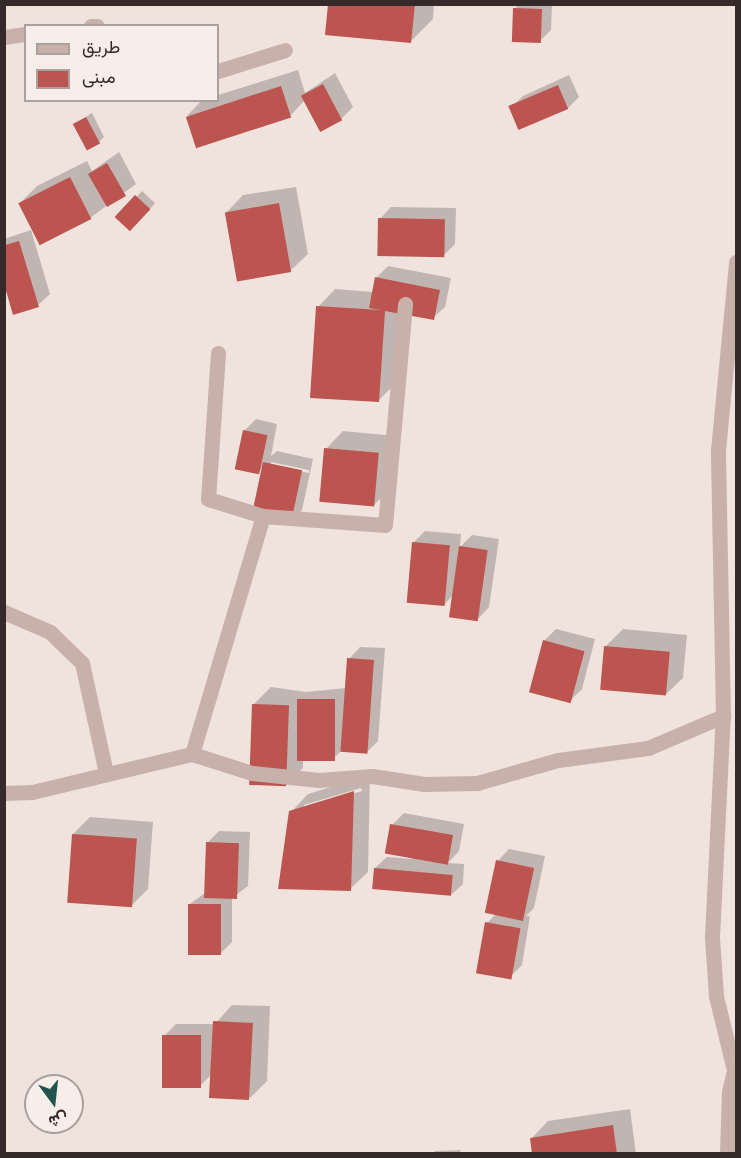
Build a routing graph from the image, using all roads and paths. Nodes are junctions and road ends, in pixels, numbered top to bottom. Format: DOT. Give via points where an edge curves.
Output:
graph roads {
  1 [pos="24,34"];
  2 [pos="4,37"];
  3 [pos="285,50"];
  4 [pos="219,71"];
  5 [pos="736,262"];
  6 [pos="405,304"];
  7 [pos="218,353"];
  8 [pos="262,516"];
  9 [pos="4,612"];
  10 [pos="723,716"];
  11 [pos="192,754"];
  12 [pos="105,773"];
  13 [pos="4,793"];
  14 [pos="734,1063"];
  15 [pos="727,1154"];
  1 -- 2 [label="street"];
  3 -- 4 [label="street"];
  5 -- 10 [label="street" via="718,450"];
  6 -- 8 [label="street" via="385,525"];
  7 -- 8 [label="street" via="208,499"];
  8 -- 11 [label="street"];
  9 -- 12 [label="street" via="50,632 82,663"];
  10 -- 11 [label="street" via="648,748 558,760 477,783 424,784 372,776 319,780 252,773"];
  10 -- 14 [label="street" via="712,937 716,996"];
  11 -- 12 [label="street"];
  12 -- 13 [label="street" via="32,792"];
  14 -- 15 [label="street"];
}
